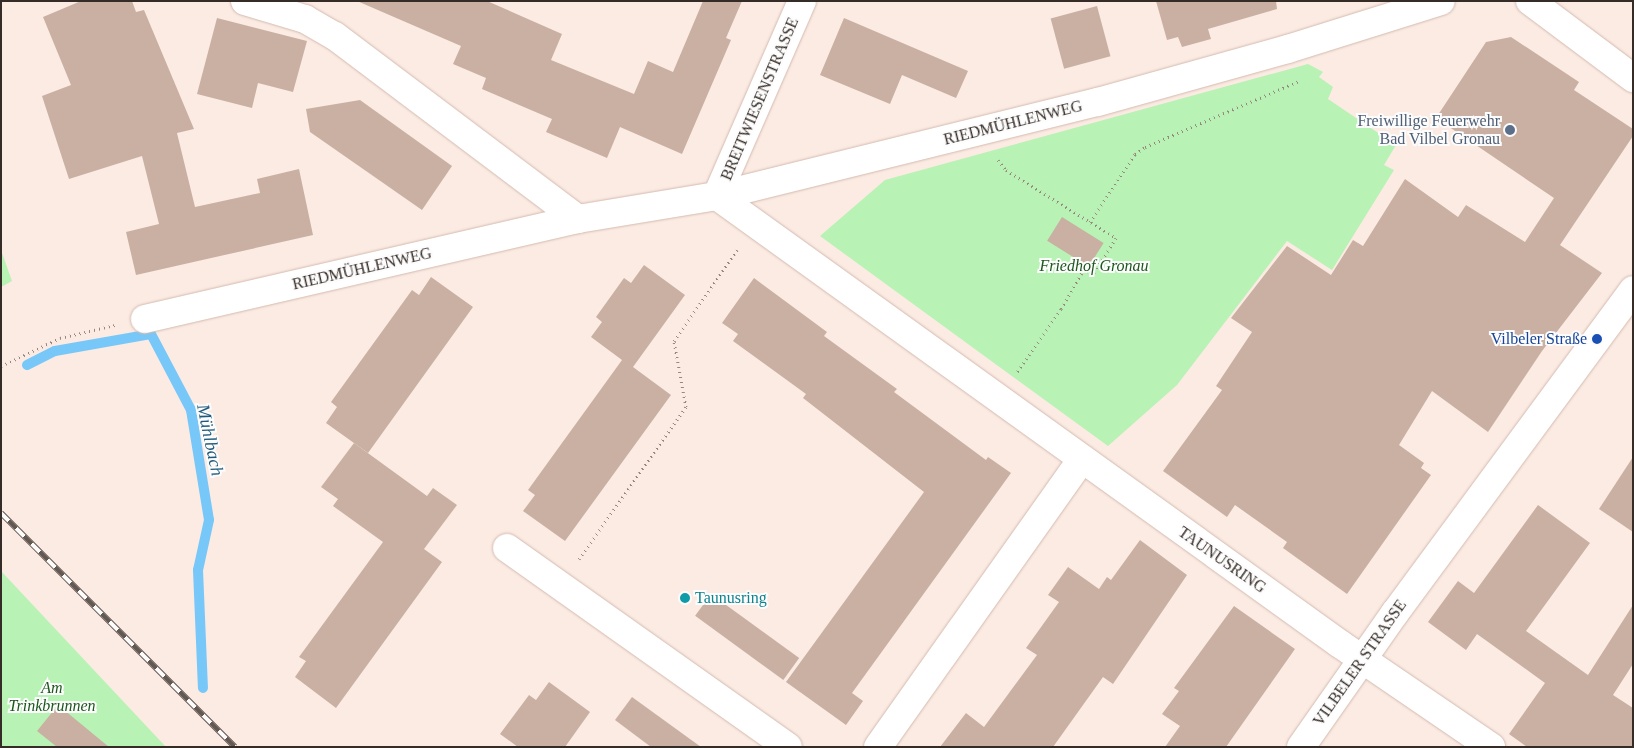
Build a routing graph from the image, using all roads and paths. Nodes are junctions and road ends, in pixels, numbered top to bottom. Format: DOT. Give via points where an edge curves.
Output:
graph roads {
  1 [pos="802,1"];
  2 [pos="1441,1"];
  3 [pos="1530,1"];
  4 [pos="250,2"];
  5 [pos="1288,49"];
  6 [pos="1633,78"];
  7 [pos="986,130"];
  8 [pos="718,196"];
  9 [pos="578,219"];
  10 [pos="1090,222"];
  11 [pos="734,254"];
  12 [pos="1633,290"];
  13 [pos="145,319"];
  14 [pos="1,366"];
  15 [pos="997,400"];
  16 [pos="1081,460"];
  17 [pos="507,548"];
  18 [pos="560,586"];
  19 [pos="1362,660"];
  20 [pos="788,747"];
  21 [pos="878,747"];
  22 [pos="1301,747"];
  23 [pos="1491,747"];
  1 -- 8 [label="street, BREITWIESENSTRASSE"];
  2 -- 5 [label="street, RIEDMÜHLENWEG"];
  3 -- 6 [label="street"];
  4 -- 9 [label="street" via="305,19 335,36"];
  5 -- 7 [label="street, RIEDMÜHLENWEG"];
  5 -- 10 [label="path" via="1299,82 1145,147 1135,154"];
  7 -- 8 [label="street, RIEDMÜHLENWEG"];
  7 -- 10 [label="path" via="997,159 1006,170"];
  8 -- 9 [label="street, RIEDMÜHLENWEG"];
  8 -- 15 [label="street, TAUNUSRING"];
  9 -- 13 [label="street, RIEDMÜHLENWEG"];
  10 -- 15 [label="path" via="1116,238 1094,274 1084,268 1061,309"];
  11 -- 18 [label="path" via="674,340 686,407"];
  12 -- 19 [label="street, VILBELER STRASSE"];
  13 -- 14 [label="path" via="60,338"];
  15 -- 16 [label="street, TAUNUSRING"];
  16 -- 19 [label="street, TAUNUSRING"];
  16 -- 21 [label="street"];
  17 -- 18 [label="street"];
  18 -- 20 [label="street"];
  19 -- 22 [label="street, VILBELER STRASSE"];
  19 -- 23 [label="street, TAUNUSRING"];
}
